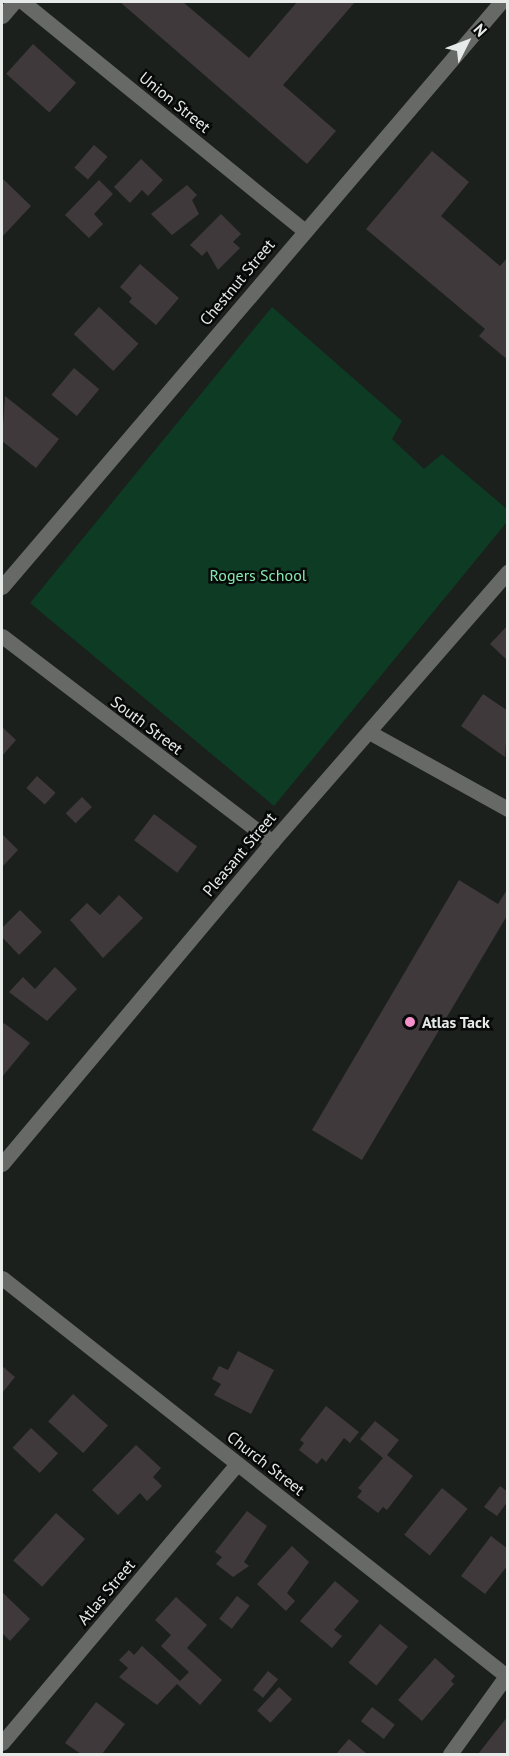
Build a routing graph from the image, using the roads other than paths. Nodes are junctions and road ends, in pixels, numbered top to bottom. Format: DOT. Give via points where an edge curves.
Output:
graph roads {
  1 [pos="14,2"];
  2 [pos="23,2"];
  3 [pos="501,2"];
  4 [pos="2,16"];
  5 [pos="304,230"];
  6 [pos="507,571"];
  7 [pos="2,587"];
  8 [pos="2,636"];
  9 [pos="369,732"];
  10 [pos="507,809"];
  11 [pos="272,842"];
  12 [pos="2,1164"];
  13 [pos="2,1278"];
  14 [pos="237,1464"];
  15 [pos="507,1676"];
  16 [pos="2,1743"];
  17 [pos="450,1755"];
  1 -- 4 [label="street"];
  2 -- 5 [label="street, Union Street"];
  3 -- 5 [label="street, Chestnut Street"];
  5 -- 7 [label="street, Chestnut Street"];
  6 -- 9 [label="street, Pleasant Street"];
  8 -- 11 [label="street, South Street"];
  9 -- 10 [label="street"];
  9 -- 11 [label="street, Pleasant Street"];
  11 -- 12 [label="street, Pleasant Street"];
  13 -- 14 [label="street, Church Street"];
  14 -- 15 [label="street, Church Street"];
  14 -- 16 [label="street, Atlas Street"];
  15 -- 17 [label="street"];
}
